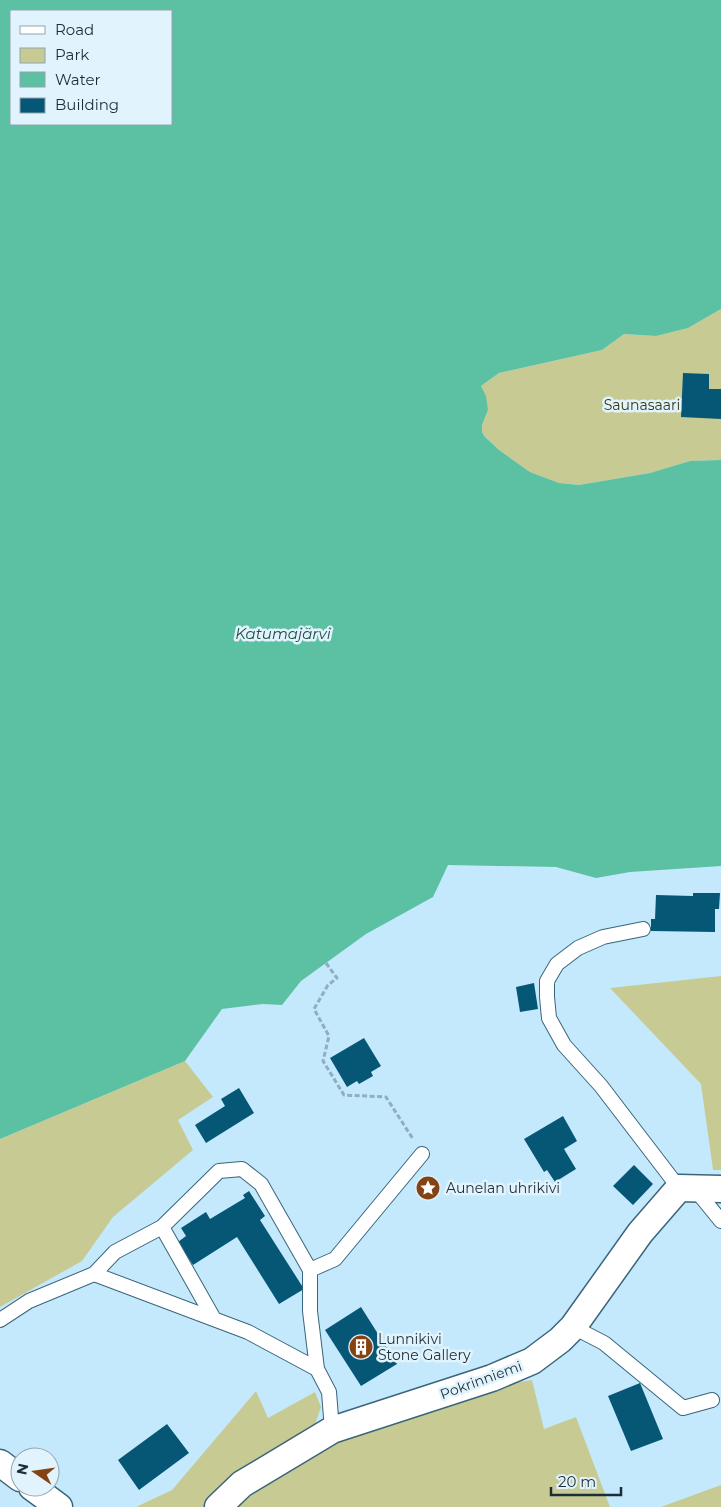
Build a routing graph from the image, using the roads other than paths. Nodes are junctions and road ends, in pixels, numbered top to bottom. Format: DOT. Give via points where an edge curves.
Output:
graph roads {
  1 [pos="643,929"];
  2 [pos="422,1154"];
  3 [pos="687,1188"];
  4 [pos="721,1188"];
  5 [pos="721,1221"];
  6 [pos="162,1228"];
  7 [pos="310,1270"];
  8 [pos="94,1274"];
  9 [pos="214,1319"];
  10 [pos="0,1320"];
  11 [pos="573,1327"];
  12 [pos="317,1369"];
  13 [pos="712,1400"];
  14 [pos="332,1430"];
  15 [pos="46,1497"];
  16 [pos="59,1507"];
  17 [pos="218,1507"];
  1 -- 3 [label="lane" via="603,937 578,948 557,964 547,981 548,1018 564,1045"];
  2 -- 7 [label="lane" via="335,1259"];
  3 -- 4 [label="street"];
  3 -- 5 [label="lane"];
  3 -- 11 [label="street, Pokrinniemi" via="640,1233"];
  6 -- 7 [label="lane" via="219,1171 242,1169 261,1184"];
  6 -- 8 [label="lane" via="115,1252"];
  6 -- 9 [label="lane"];
  7 -- 12 [label="lane" via="310,1311"];
  8 -- 9 [label="lane"];
  8 -- 10 [label="lane" via="29,1301"];
  9 -- 12 [label="lane" via="248,1332"];
  11 -- 13 [label="lane" via="604,1343 683,1408"];
  11 -- 14 [label="street, Pokrinniemi" via="532,1361 500,1375"];
  12 -- 14 [label="lane" via="329,1392"];
  14 -- 17 [label="street, Pokrinniemi" via="242,1484"];
  15 -- 16 [label="street"];
}
